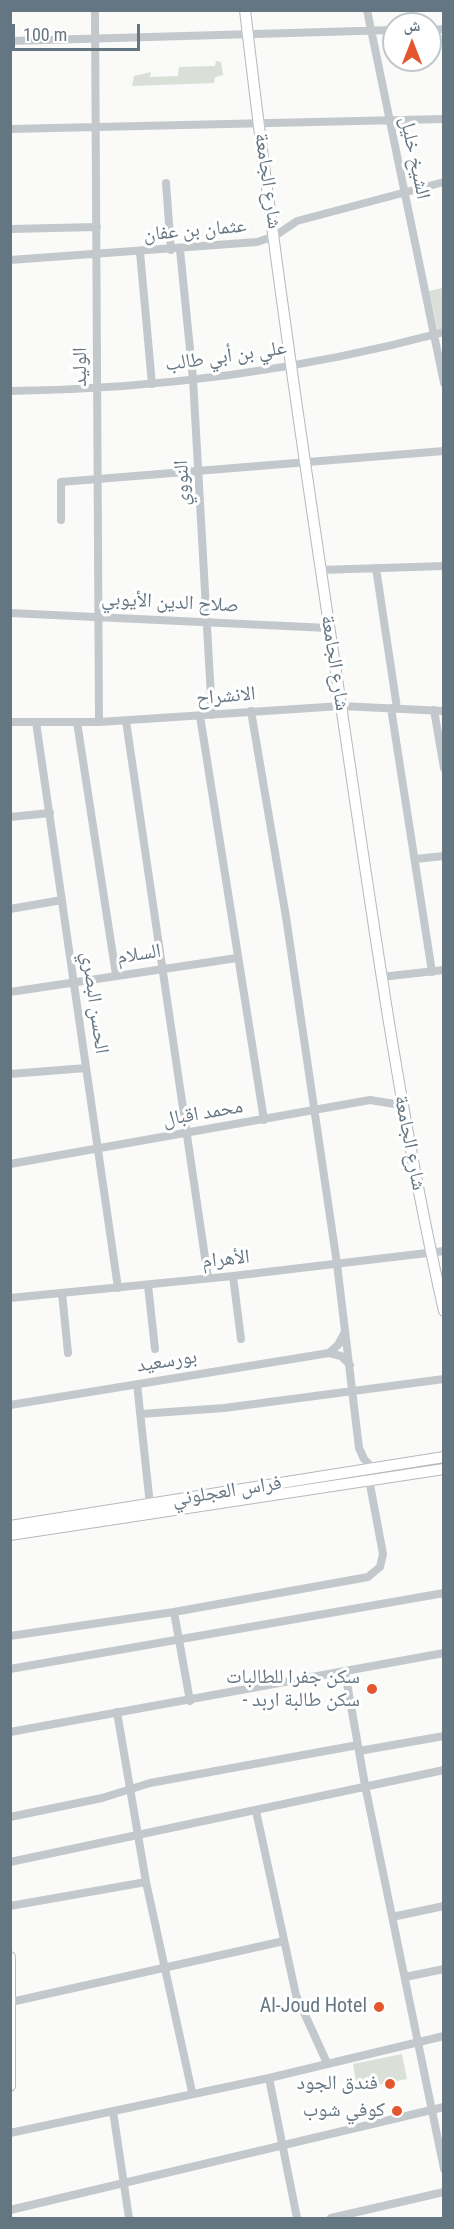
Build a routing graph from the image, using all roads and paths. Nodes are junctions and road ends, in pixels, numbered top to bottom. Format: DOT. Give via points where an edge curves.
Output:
graph roads {
  1 [pos="95,10"];
  2 [pos="245,10"];
  3 [pos="367,10"];
  4 [pos="371,31"];
  5 [pos="382,31"];
  6 [pos="248,36"];
  7 [pos="95,38"];
  8 [pos="10,41"];
  9 [pos="444,119"];
  10 [pos="389,120"];
  11 [pos="260,125"];
  12 [pos="98,128"];
  13 [pos="10,129"];
  14 [pos="444,182"];
  15 [pos="166,183"];
  16 [pos="404,193"];
  17 [pos="97,226"];
  18 [pos="10,229"];
  19 [pos="275,236"];
  20 [pos="176,250"];
  21 [pos="140,252"];
  22 [pos="97,254"];
  23 [pos="10,260"];
  24 [pos="444,332"];
  25 [pos="434,335"];
  26 [pos="291,366"];
  27 [pos="193,379"];
  28 [pos="444,383"];
  29 [pos="152,384"];
  30 [pos="98,390"];
  31 [pos="10,391"];
  32 [pos="444,451"];
  33 [pos="306,463"];
  34 [pos="200,470"];
  35 [pos="98,479"];
  36 [pos="61,520"];
  37 [pos="444,566"];
  38 [pos="376,568"];
  39 [pos="320,570"];
  40 [pos="10,613"];
  41 [pos="98,616"];
  42 [pos="207,622"];
  43 [pos="328,628"];
  44 [pos="341,706"];
  45 [pos="394,708"];
  46 [pos="439,710"];
  47 [pos="251,711"];
  48 [pos="212,715"];
  49 [pos="200,716"];
  50 [pos="126,721"];
  51 [pos="10,722"];
  52 [pos="36,722"];
  53 [pos="77,722"];
  54 [pos="99,722"];
  55 [pos="444,768"];
  56 [pos="50,813"];
  57 [pos="10,817"];
  58 [pos="444,856"];
  59 [pos="415,859"];
  60 [pos="62,900"];
  61 [pos="10,909"];
  62 [pos="237,958"];
  63 [pos="160,968"];
  64 [pos="444,970"];
  65 [pos="432,972"];
  66 [pos="116,975"];
  67 [pos="381,977"];
  68 [pos="74,982"];
  69 [pos="10,992"];
  70 [pos="86,1068"];
  71 [pos="10,1074"];
  72 [pos="401,1105"];
  73 [pos="313,1111"];
  74 [pos="264,1120"];
  75 [pos="186,1134"];
  76 [pos="99,1149"];
  77 [pos="10,1164"];
  78 [pos="444,1251"];
  79 [pos="430,1253"];
  80 [pos="337,1264"];
  81 [pos="233,1276"];
  82 [pos="208,1278"];
  83 [pos="148,1285"];
  84 [pos="118,1288"];
  85 [pos="62,1293"];
  86 [pos="10,1298"];
  87 [pos="444,1311"];
  88 [pos="346,1328"];
  89 [pos="241,1339"];
  90 [pos="155,1349"];
  91 [pos="68,1353"];
  92 [pos="329,1353"];
  93 [pos="350,1365"];
  94 [pos="444,1379"];
  95 [pos="137,1384"];
  96 [pos="352,1391"];
  97 [pos="10,1405"];
  98 [pos="141,1414"];
  99 [pos="444,1458"];
  100 [pos="444,1469"];
  101 [pos="371,1473"];
  102 [pos="150,1505"];
  103 [pos="10,1526"];
  104 [pos="10,1535"];
  105 [pos="444,1593"];
  106 [pos="174,1612"];
  107 [pos="10,1636"];
  108 [pos="179,1640"];
  109 [pos="444,1653"];
  110 [pos="10,1669"];
  111 [pos="345,1672"];
  112 [pos="190,1701"];
  113 [pos="117,1712"];
  114 [pos="10,1732"];
  115 [pos="444,1736"];
  116 [pos="358,1748"];
  117 [pos="444,1770"];
  118 [pos="365,1785"];
  119 [pos="129,1791"];
  120 [pos="256,1811"];
  121 [pos="10,1816"];
  122 [pos="137,1837"];
  123 [pos="10,1862"];
  124 [pos="146,1882"];
  125 [pos="10,1906"];
  126 [pos="444,1906"];
  127 [pos="392,1917"];
  128 [pos="284,1941"];
  129 [pos="10,1957"];
  130 [pos="164,1968"];
  131 [pos="444,1969"];
  132 [pos="405,1977"];
  133 [pos="11,2002"];
  134 [pos="444,2036"];
  135 [pos="417,2042"];
  136 [pos="327,2063"];
  137 [pos="269,2078"];
  138 [pos="10,2086"];
  139 [pos="192,2092"];
  140 [pos="444,2107"];
  141 [pos="430,2110"];
  142 [pos="113,2111"];
  143 [pos="10,2133"];
  144 [pos="282,2144"];
  145 [pos="444,2169"];
  146 [pos="123,2183"];
  147 [pos="444,2192"];
  148 [pos="10,2211"];
  149 [pos="129,2218"];
  150 [pos="297,2218"];
  151 [pos="331,2218"];
  1 -- 7 [label="street, الوليد"];
  2 -- 6 [label="main road, شارع الجامعة"];
  3 -- 4 [label="street, الشيخ خليل"];
  4 -- 5 [label="street"];
  4 -- 6 [label="street"];
  4 -- 10 [label="street, الشيخ خليل"];
  6 -- 7 [label="street"];
  6 -- 11 [label="main road, شارع الجامعة"];
  7 -- 8 [label="street"];
  7 -- 12 [label="street, الوليد"];
  9 -- 10 [label="street"];
  10 -- 11 [label="street"];
  10 -- 16 [label="street, الشيخ خليل"];
  11 -- 12 [label="street"];
  11 -- 19 [label="main road, شارع الجامعة"];
  12 -- 13 [label="street"];
  12 -- 17 [label="street, الوليد"];
  14 -- 16 [label="street, عثمان بن عفان"];
  15 -- 20 [label="street, النووي"];
  16 -- 19 [label="street, عثمان بن عفان" via="297,221"];
  16 -- 25 [label="street, الشيخ خليل"];
  17 -- 18 [label="street"];
  17 -- 22 [label="street, الوليد"];
  19 -- 20 [label="street, عثمان بن عفان" via="257,242"];
  19 -- 26 [label="main road, شارع الجامعة"];
  20 -- 21 [label="street, عثمان بن عفان"];
  20 -- 27 [label="street, النووي"];
  21 -- 22 [label="street, عثمان بن عفان"];
  21 -- 29 [label="street"];
  22 -- 23 [label="street, عثمان بن عفان"];
  22 -- 30 [label="street, الوليد"];
  24 -- 25 [label="street, علي بن أبي طالب"];
  25 -- 26 [label="street, علي بن أبي طالب"];
  25 -- 28 [label="street, الشيخ خليل"];
  26 -- 27 [label="street, علي بن أبي طالب"];
  26 -- 33 [label="main road, شارع الجامعة"];
  27 -- 29 [label="street, علي بن أبي طالب"];
  27 -- 34 [label="street, النووي"];
  29 -- 30 [label="street, علي بن أبي طالب"];
  30 -- 31 [label="street, علي بن أبي طالب"];
  30 -- 35 [label="street, الوليد"];
  32 -- 33 [label="street"];
  33 -- 34 [label="street"];
  33 -- 39 [label="main road, شارع الجامعة"];
  34 -- 35 [label="street"];
  34 -- 42 [label="street, النووي"];
  35 -- 36 [label="street" via="61,482"];
  35 -- 41 [label="street, الوليد"];
  37 -- 38 [label="street"];
  38 -- 39 [label="street"];
  38 -- 45 [label="street"];
  39 -- 43 [label="main road, شارع الجامعة"];
  40 -- 41 [label="street, صلاح الدين الأيوبي"];
  41 -- 42 [label="street, صلاح الدين الأيوبي"];
  41 -- 54 [label="street, الوليد"];
  42 -- 43 [label="street, صلاح الدين الأيوبي"];
  42 -- 48 [label="street, النووي"];
  43 -- 44 [label="main road, شارع الجامعة"];
  44 -- 45 [label="street, الانشراح"];
  44 -- 47 [label="street, الانشراح"];
  44 -- 67 [label="main road, شارع الجامعة"];
  45 -- 46 [label="street, الانشراح"];
  45 -- 59 [label="street"];
  46 -- 55 [label="street"];
  47 -- 48 [label="street, الانشراح"];
  47 -- 73 [label="street" via="286,917"];
  48 -- 49 [label="street, الانشراح"];
  49 -- 50 [label="street, الانشراح"];
  49 -- 62 [label="street"];
  50 -- 54 [label="street, الانشراح"];
  50 -- 63 [label="street"];
  51 -- 52 [label="street, الانشراح"];
  52 -- 53 [label="street, الانشراح"];
  52 -- 56 [label="street, الحسن البصري"];
  53 -- 54 [label="street, الانشراح"];
  53 -- 66 [label="street"];
  56 -- 57 [label="street"];
  56 -- 60 [label="street, الحسن البصري"];
  58 -- 59 [label="street"];
  59 -- 65 [label="street"];
  60 -- 61 [label="street"];
  60 -- 68 [label="street, الحسن البصري"];
  62 -- 63 [label="street, السلام"];
  62 -- 74 [label="street"];
  63 -- 66 [label="street, السلام"];
  63 -- 75 [label="street"];
  64 -- 65 [label="street"];
  65 -- 67 [label="street"];
  66 -- 68 [label="street, السلام"];
  67 -- 72 [label="main road, شارع الجامعة"];
  68 -- 69 [label="street, السلام"];
  68 -- 70 [label="street, الحسن البصري"];
  70 -- 71 [label="street"];
  70 -- 76 [label="street, الحسن البصري"];
  72 -- 73 [label="street, محمد اقبال" via="377,1100"];
  72 -- 79 [label="main road, شارع الجامعة"];
  73 -- 74 [label="street, محمد اقبال"];
  73 -- 80 [label="street"];
  74 -- 75 [label="street, محمد اقبال"];
  75 -- 76 [label="street, محمد اقبال"];
  75 -- 82 [label="street"];
  76 -- 77 [label="street, محمد اقبال"];
  76 -- 84 [label="street, الحسن البصري"];
  78 -- 79 [label="street, الأهرام"];
  79 -- 80 [label="street, الأهرام"];
  79 -- 87 [label="main road, شارع الجامعة"];
  80 -- 81 [label="street, الأهرام"];
  80 -- 88 [label="street"];
  81 -- 82 [label="street, الأهرام"];
  81 -- 89 [label="street"];
  82 -- 83 [label="street, الأهرام"];
  83 -- 84 [label="street, الأهرام"];
  83 -- 90 [label="street"];
  84 -- 85 [label="street, الأهرام"];
  85 -- 86 [label="street, الأهرام"];
  85 -- 91 [label="street"];
  88 -- 92 [label="street"];
  88 -- 93 [label="street"];
  92 -- 93 [label="street"];
  92 -- 95 [label="street, بورسعيد"];
  93 -- 96 [label="street"];
  94 -- 96 [label="street"];
  95 -- 97 [label="street, بورسعيد"];
  95 -- 98 [label="street"];
  96 -- 98 [label="street" via="224,1408"];
  96 -- 101 [label="street" via="359,1448"];
  98 -- 102 [label="street"];
  99 -- 101 [label="main road, فراس العجلوني"];
  100 -- 101 [label="main road, فراس العجلوني"];
  101 -- 102 [label="main road, فراس العجلوني"];
  101 -- 104 [label="main road, فراس العجلوني"];
  101 -- 106 [label="street" via="383,1554 380,1567 368,1577"];
  102 -- 103 [label="main road, فراس العجلوني"];
  105 -- 108 [label="street"];
  106 -- 107 [label="street"];
  106 -- 108 [label="street"];
  108 -- 110 [label="street"];
  108 -- 112 [label="street"];
  109 -- 111 [label="street"];
  111 -- 112 [label="street"];
  111 -- 116 [label="street"];
  112 -- 113 [label="street"];
  113 -- 114 [label="street"];
  113 -- 119 [label="street"];
  115 -- 116 [label="street"];
  116 -- 118 [label="street"];
  116 -- 119 [label="street" via="150,1784"];
  117 -- 118 [label="street"];
  118 -- 120 [label="street"];
  118 -- 127 [label="street"];
  119 -- 121 [label="street"];
  119 -- 122 [label="street"];
  120 -- 122 [label="street"];
  120 -- 128 [label="street"];
  122 -- 123 [label="street"];
  122 -- 124 [label="street"];
  124 -- 125 [label="street"];
  124 -- 130 [label="street"];
  126 -- 127 [label="street"];
  127 -- 132 [label="street"];
  128 -- 130 [label="street"];
  128 -- 136 [label="street" via="296,1995"];
  129 -- 133 [label="main road"];
  130 -- 133 [label="street"];
  130 -- 139 [label="street"];
  131 -- 132 [label="street"];
  132 -- 135 [label="street"];
  133 -- 138 [label="main road"];
  134 -- 135 [label="street"];
  135 -- 136 [label="street"];
  135 -- 141 [label="street"];
  136 -- 137 [label="street"];
  137 -- 139 [label="street"];
  137 -- 144 [label="street"];
  139 -- 142 [label="street"];
  140 -- 141 [label="street"];
  141 -- 144 [label="street"];
  141 -- 145 [label="street"];
  142 -- 143 [label="street"];
  142 -- 146 [label="street"];
  144 -- 146 [label="street"];
  144 -- 150 [label="street"];
  146 -- 148 [label="street"];
  146 -- 149 [label="street"];
  147 -- 151 [label="street"];
}
